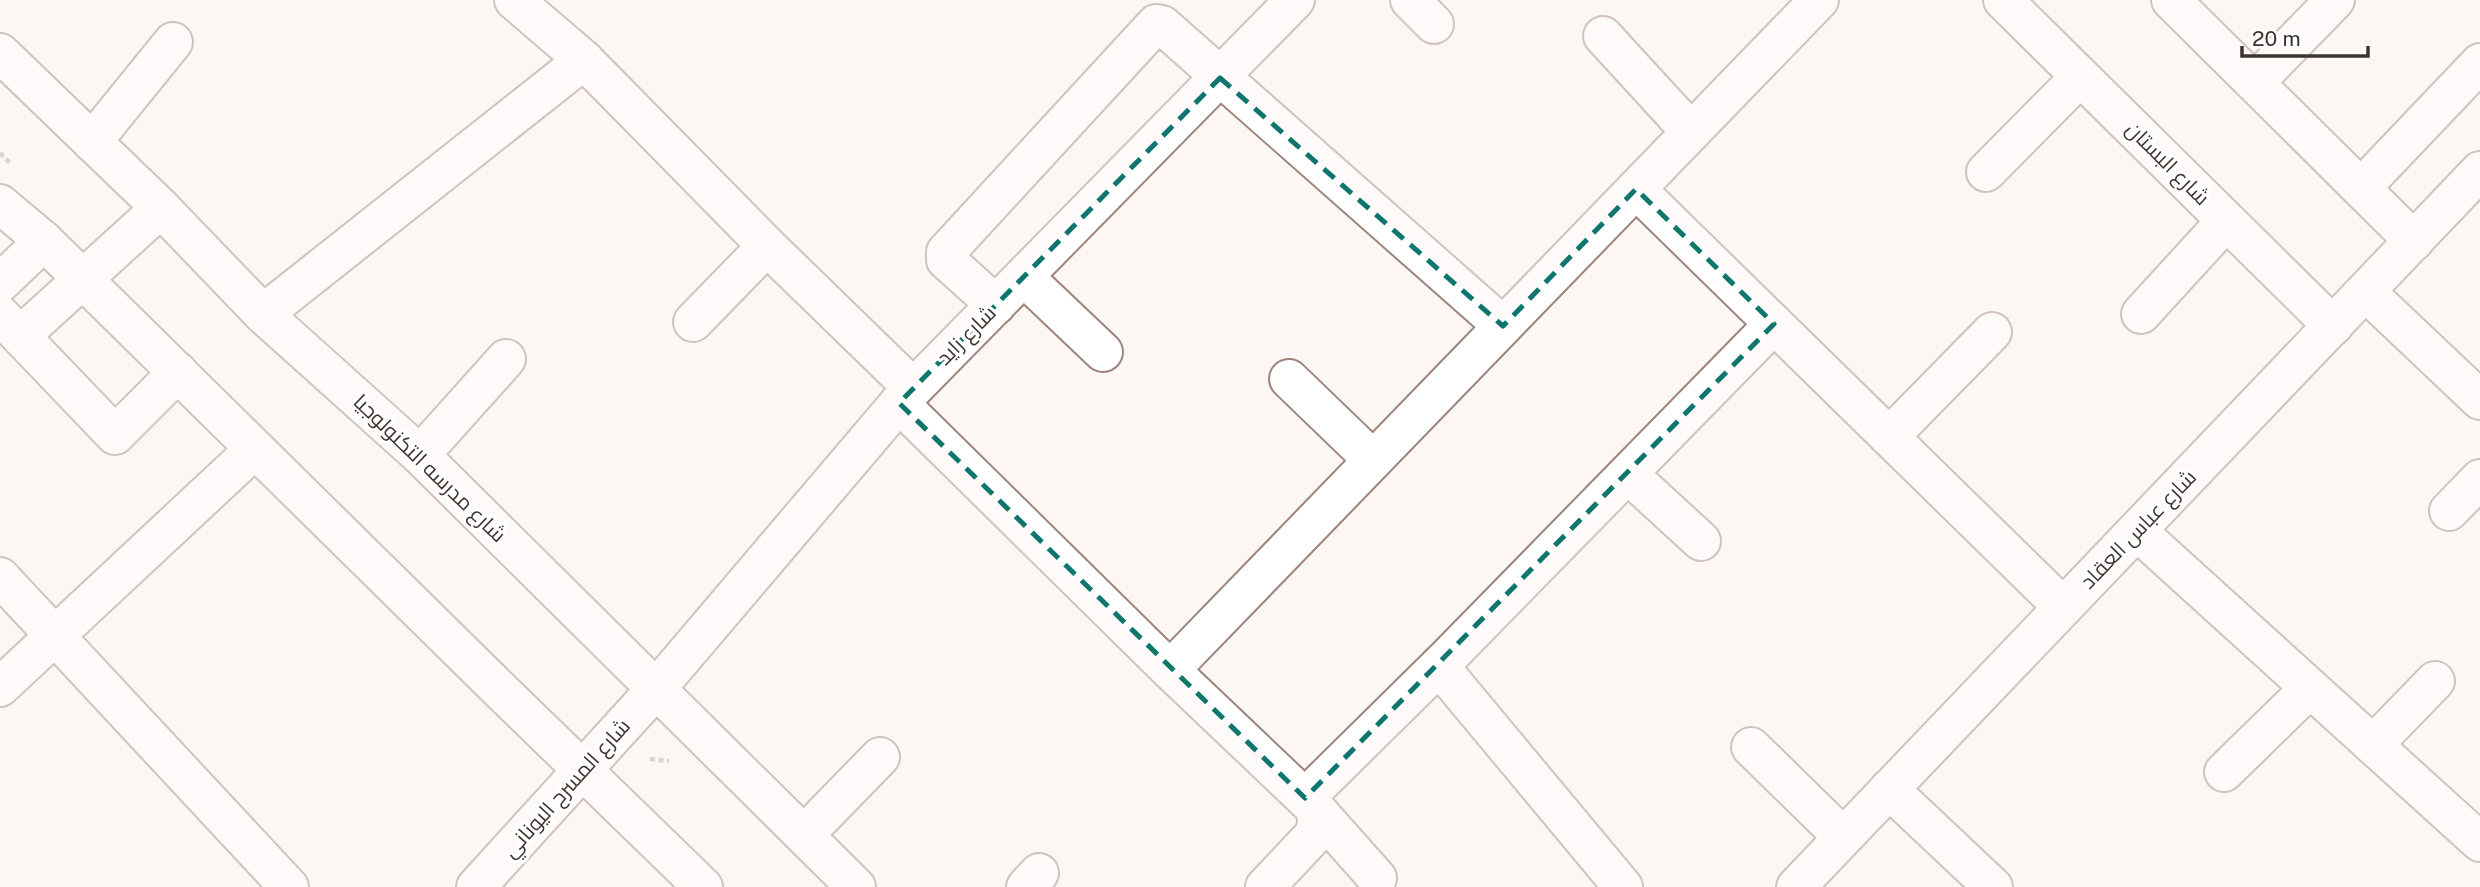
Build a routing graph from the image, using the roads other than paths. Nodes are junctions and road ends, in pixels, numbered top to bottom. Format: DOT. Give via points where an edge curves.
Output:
graph roads {
  1 [pos="514,0"];
  2 [pos="1295,0"];
  3 [pos="1819,0"];
  4 [pos="2003,0"];
  5 [pos="2171,0"];
  6 [pos="2334,0"];
  7 [pos="1603,36"];
  8 [pos="173,42"];
  9 [pos="0,53"];
  10 [pos="584,60"];
  11 [pos="2480,63"];
  12 [pos="2080,77"];
  13 [pos="1220,78"];
  14 [pos="2255,82"];
  15 [pos="1691,132"];
  16 [pos="92,142"];
  17 [pos="1986,172"];
  18 [pos="2480,172"];
  19 [pos="2361,188"];
  20 [pos="1636,189"];
  21 [pos="0,204"];
  22 [pos="161,208"];
  23 [pos="2226,222"];
  24 [pos="44,241"];
  25 [pos="2414,241"];
  26 [pos="767,246"];
  27 [pos="1024,277"];
  28 [pos="82,279"];
  29 [pos="0,283"];
  30 [pos="2366,292"];
  31 [pos="996,305"];
  32 [pos="263,314"];
  33 [pos="2141,314"];
  34 [pos="693,321"];
  35 [pos="1774,324"];
  36 [pos="10,326"];
  37 [pos="1503,326"];
  38 [pos="2333,326"];
  39 [pos="1992,332"];
  40 [pos="1103,352"];
  41 [pos="506,359"];
  42 [pos="178,372"];
  43 [pos="1289,379"];
  44 [pos="906,396"];
  45 [pos="2480,400"];
  46 [pos="1889,437"];
  47 [pos="255,449"];
  48 [pos="420,455"];
  49 [pos="1373,460"];
  50 [pos="1628,474"];
  51 [pos="2480,479"];
  52 [pos="2449,511"];
  53 [pos="2137,531"];
  54 [pos="1700,541"];
  55 [pos="0,577"];
  56 [pos="2063,607"];
  57 [pos="54,635"];
  58 [pos="1439,666"];
  59 [pos="1170,670"];
  60 [pos="2435,681"];
  61 [pos="0,687"];
  62 [pos="656,688"];
  63 [pos="2310,688"];
  64 [pos="2373,746"];
  65 [pos="1751,747"];
  66 [pos="880,757"];
  67 [pos="583,771"];
  68 [pos="2224,772"];
  69 [pos="1889,789"];
  70 [pos="1309,802"];
  71 [pos="804,835"];
  72 [pos="1843,837"];
  73 [pos="2480,842"];
  74 [pos="1377,878"];
  75 [pos="289,887"];
  76 [pos="476,887"];
  77 [pos="703,887"];
  78 [pos="856,887"];
  79 [pos="1265,887"];
  80 [pos="1623,887"];
  81 [pos="1796,887"];
  82 [pos="1993,887"];
  1 -- 10 [label="street"];
  2 -- 13 [label="street, شارع زايد"];
  3 -- 15 [label="street"];
  4 -- 12 [label="street, شارع البستان"];
  5 -- 14 [label="street"];
  6 -- 14 [label="street"];
  7 -- 15 [label="street"];
  8 -- 16 [label="street"];
  9 -- 16 [label="street, شارع مدرسه التكنولوجيا"];
  10 -- 26 [label="street"];
  10 -- 32 [label="street"];
  11 -- 19 [label="street"];
  12 -- 17 [label="street"];
  12 -- 23 [label="street, شارع البستان"];
  13 -- 27 [label="street, شارع زايد"];
  13 -- 31 [label="street" via="1162,25 1152,26 946,252 946,260"];
  13 -- 37 [label="street"];
  14 -- 19 [label="street"];
  15 -- 20 [label="street"];
  16 -- 22 [label="street, شارع مدرسه التكنولوجيا"];
  18 -- 25 [label="street, شارع عباس العقاد"];
  19 -- 25 [label="street"];
  20 -- 35 [label="street"];
  20 -- 37 [label="street"];
  21 -- 24 [label="street"];
  22 -- 28 [label="street"];
  22 -- 32 [label="street, شارع مدرسه التكنولوجيا"];
  23 -- 33 [label="street"];
  23 -- 38 [label="street, شارع البستان"];
  24 -- 28 [label="street"];
  24 -- 29 [label="street"];
  25 -- 30 [label="street, شارع عباس العقاد"];
  26 -- 34 [label="street"];
  26 -- 44 [label="street"];
  27 -- 31 [label="street, شارع زايد"];
  27 -- 40 [label="street"];
  28 -- 36 [label="street"];
  28 -- 42 [label="street"];
  30 -- 38 [label="street, شارع عباس العقاد"];
  30 -- 45 [label="street"];
  31 -- 44 [label="street, شارع زايد"];
  32 -- 48 [label="street, شارع مدرسه التكنولوجيا"];
  35 -- 46 [label="street"];
  35 -- 50 [label="street"];
  36 -- 42 [label="street" via="115,435"];
  37 -- 49 [label="street"];
  38 -- 53 [label="street, شارع عباس العقاد"];
  39 -- 46 [label="street"];
  41 -- 48 [label="street"];
  42 -- 47 [label="street"];
  43 -- 49 [label="street"];
  44 -- 59 [label="street"];
  44 -- 62 [label="street, شارع زايد"];
  46 -- 56 [label="street"];
  47 -- 57 [label="street"];
  47 -- 67 [label="street"];
  48 -- 62 [label="street, شارع مدرسه التكنولوجيا"];
  49 -- 59 [label="street"];
  50 -- 54 [label="street"];
  50 -- 58 [label="street"];
  51 -- 52 [label="street"];
  53 -- 56 [label="street, شارع عباس العقاد"];
  53 -- 63 [label="street"];
  55 -- 57 [label="street"];
  56 -- 69 [label="street, شارع عباس العقاد"];
  57 -- 61 [label="street"];
  57 -- 75 [label="street"];
  58 -- 70 [label="street"];
  58 -- 80 [label="street"];
  59 -- 70 [label="street"];
  60 -- 64 [label="street"];
  62 -- 67 [label="street, شارع المسرح اليوناني"];
  62 -- 71 [label="street, شارع مدرسه التكنولوجيا"];
  63 -- 64 [label="street"];
  63 -- 68 [label="street"];
  64 -- 73 [label="street"];
  65 -- 72 [label="street"];
  66 -- 71 [label="street"];
  67 -- 76 [label="street, شارع المسرح اليوناني"];
  67 -- 77 [label="street"];
  69 -- 72 [label="street, شارع عباس العقاد"];
  69 -- 82 [label="street"];
  70 -- 74 [label="street"];
  70 -- 79 [label="street" via="1318,816 1313,836"];
  71 -- 78 [label="street, شارع مدرسه التكنولوجيا"];
  72 -- 81 [label="street, شارع عباس العقاد"];
}
